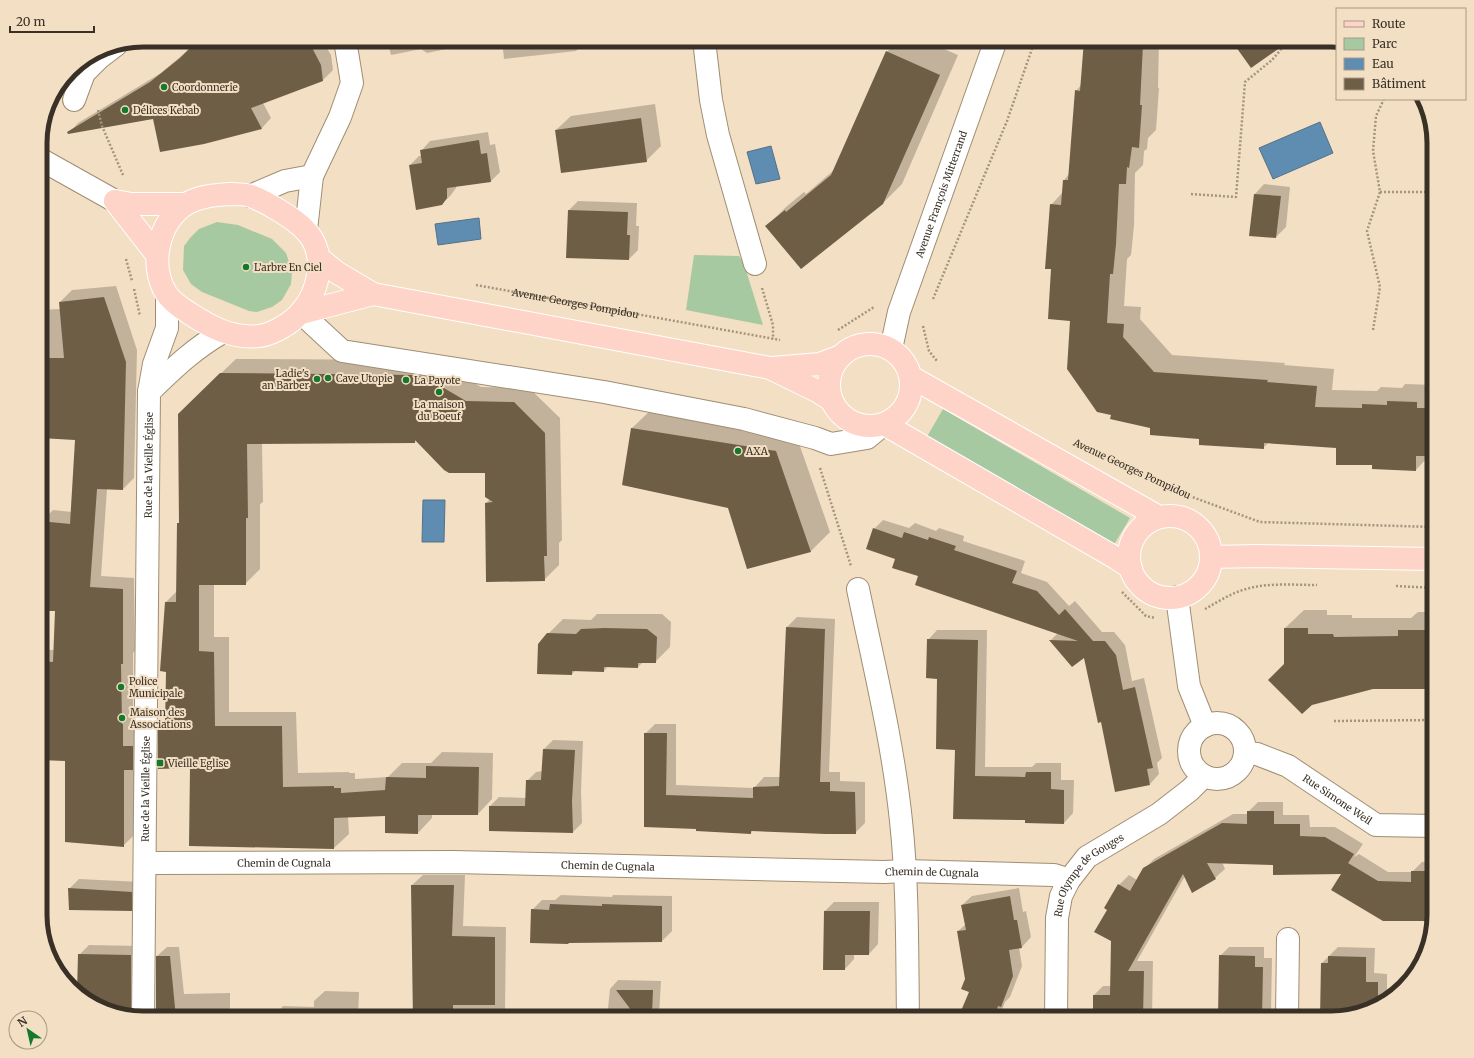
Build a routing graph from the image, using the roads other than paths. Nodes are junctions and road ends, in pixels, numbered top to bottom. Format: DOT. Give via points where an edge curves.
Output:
graph roads {
  1 [pos="346,47"];
  2 [pos="705,47"];
  3 [pos="994,47"];
  4 [pos="99,58"];
  5 [pos="74,100"];
  6 [pos="47,163"];
  7 [pos="312,176"];
  8 [pos="250,196"];
  9 [pos="115,201"];
  10 [pos="186,204"];
  11 [pos="306,230"];
  12 [pos="157,255"];
  13 [pos="319,258"];
  14 [pos="755,264"];
  15 [pos="372,294"];
  16 [pos="167,295"];
  17 [pos="301,313"];
  18 [pos="223,332"];
  19 [pos="891,349"];
  20 [pos="841,356"];
  21 [pos="770,368"];
  22 [pos="910,377"];
  23 [pos="149,392"];
  24 [pos="831,400"];
  25 [pos="884,424"];
  26 [pos="1159,517"];
  27 [pos="1211,557"];
  28 [pos="1427,559"];
  29 [pos="1131,568"];
  30 [pos="858,589"];
  31 [pos="1177,597"];
  32 [pos="1205,726"];
  33 [pos="1245,753"];
  34 [pos="1204,776"];
  35 [pos="1427,826"];
  36 [pos="146,863"];
  37 [pos="905,871"];
  38 [pos="1069,880"];
  39 [pos="1288,940"];
  40 [pos="143,1011"];
  41 [pos="908,1011"];
  42 [pos="1056,1011"];
  43 [pos="1287,1011"];
  1 -- 7 [label="street" via="352,83 340,117"];
  2 -- 14 [label="street" via="718,135"];
  3 -- 19 [label="street, Avenue François Mitterrand" via="899,312"];
  4 -- 5 [label="street" via="84,73"];
  6 -- 9 [label="street"];
  7 -- 8 [label="street" via="285,181"];
  7 -- 11 [label="street"];
  8 -- 10 [label="main road" via="211,195"];
  8 -- 11 [label="main road" via="289,217"];
  9 -- 10 [label="main road" via="131,204"];
  9 -- 12 [label="main road"];
  10 -- 12 [label="main road" via="166,228"];
  11 -- 13 [label="main road"];
  12 -- 16 [label="main road" via="162,286"];
  13 -- 15 [label="main road" via="336,272"];
  13 -- 17 [label="main road" via="319,278"];
  15 -- 17 [label="main road"];
  15 -- 21 [label="main road"];
  16 -- 18 [label="main road" via="181,308"];
  16 -- 23 [label="street, Rue de la Vieille Église" via="167,328 155,360"];
  17 -- 18 [label="main road" via="286,326 261,336 246,337"];
  17 -- 25 [label="street" via="342,351 604,392 744,419 831,444 867,438"];
  18 -- 23 [label="street" via="204,343"];
  19 -- 20 [label="main road" via="879,344 867,344 854,346"];
  19 -- 22 [label="main road" via="907,366"];
  20 -- 21 [label="main road" via="820,364"];
  20 -- 24 [label="main road" via="834,362 830,374 828,387"];
  21 -- 24 [label="main road" via="817,390"];
  22 -- 25 [label="main road" via="909,400 903,410"];
  22 -- 26 [label="main road"];
  23 -- 36 [label="street, Rue de la Vieille Église"];
  24 -- 25 [label="main road" via="843,417 852,422 862,426"];
  25 -- 29 [label="main road"];
  26 -- 27 [label="main road" via="1180,517 1190,521 1206,536"];
  26 -- 29 [label="main road" via="1147,522 1131,543"];
  27 -- 28 [label="main road"];
  27 -- 31 [label="main road" via="1209,571 1201,583 1190,592"];
  29 -- 31 [label="main road" via="1135,579 1144,588 1154,594"];
  30 -- 37 [label="street" via="887,727 901,821"];
  31 -- 32 [label="street" via="1189,686"];
  32 -- 33 [label="street" via="1222,723 1236,730 1241,737"];
  32 -- 34 [label="street" via="1192,738 1189,755 1197,771"];
  33 -- 34 [label="street" via="1239,768 1226,778"];
  33 -- 35 [label="street, Rue Simone Weil" via="1257,754 1288,766 1376,825"];
  34 -- 38 [label="street, Rue Olympe de Gouges" via="1159,814 1087,857"];
  36 -- 37 [label="street, Chemin de Cugnala" via="453,862"];
  36 -- 40 [label="street, Rue de la Vieille Église"];
  37 -- 38 [label="street, Chemin de Cugnala" via="1054,875"];
  37 -- 41 [label="street"];
  38 -- 42 [label="street, Rue Olympe de Gouges" via="1061,896 1057,918"];
  39 -- 43 [label="street"];
}
